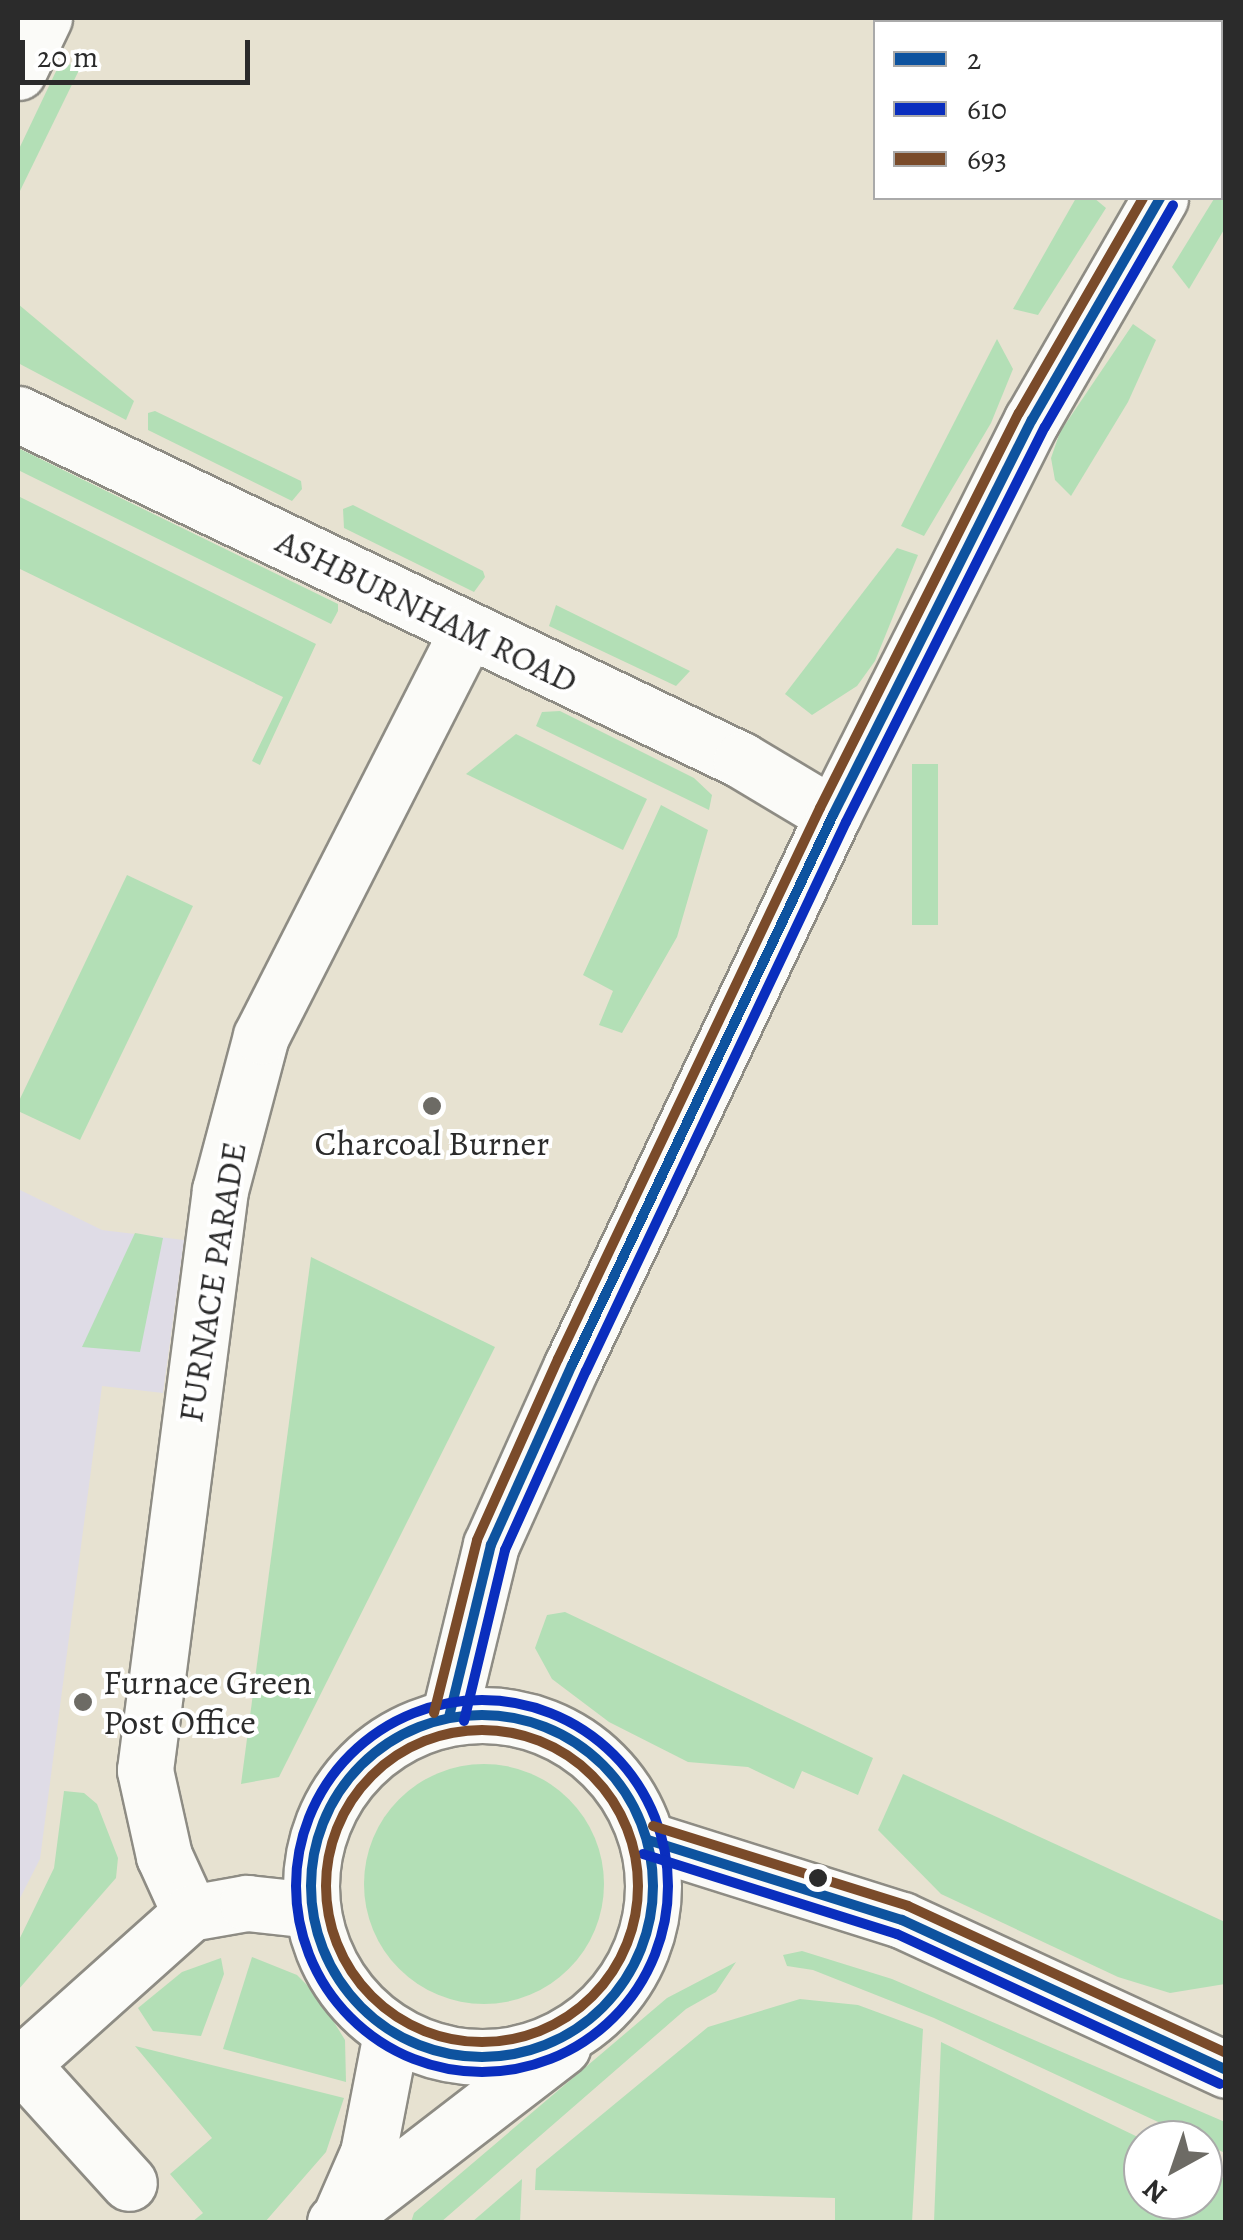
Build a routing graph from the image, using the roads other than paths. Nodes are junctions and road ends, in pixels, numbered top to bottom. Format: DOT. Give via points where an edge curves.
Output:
graph roads {
  1 [pos="44,18"];
  2 [pos="18,72"];
  3 [pos="1159,200"];
  4 [pos="18,414"];
  5 [pos="467,632"];
  6 [pos="833,814"];
  7 [pos="449,1717"];
  8 [pos="648,1840"];
  9 [pos="311,1910"];
  10 [pos="190,1913"];
  11 [pos="586,2026"];
  12 [pos="392,2034"];
  13 [pos="20,2066"];
  14 [pos="1226,2070"];
  15 [pos="129,2183"];
  16 [pos="337,2221"];
  1 -- 2 [label="street"];
  3 -- 6 [label="street" via="1032,420"];
  4 -- 5 [label="street, ASHBURNHAM ROAD"];
  5 -- 6 [label="street, ASHBURNHAM ROAD" via="741,760"];
  5 -- 10 [label="street, FURNACE PARADE" via="280,993 256,1052 220,1190 145,1770 164,1856"];
  6 -- 7 [label="street" via="492,1545"];
  7 -- 8 [label="street" via="501,1715 551,1728 594,1755 627,1794"];
  7 -- 9 [label="street" via="400,1734 359,1766 328,1809 311,1858"];
  8 -- 11 [label="street" via="655,1891 646,1942 622,1989"];
  8 -- 14 [label="street" via="902,1920"];
  9 -- 10 [label="street" via="247,1903"];
  9 -- 12 [label="street" via="325,1958 352,2001"];
  10 -- 13 [label="street"];
  11 -- 12 [label="street" via="490,2060"];
  11 -- 16 [label="street" via="498,2103"];
  12 -- 16 [label="street" via="368,2153"];
  13 -- 15 [label="street"];
}
